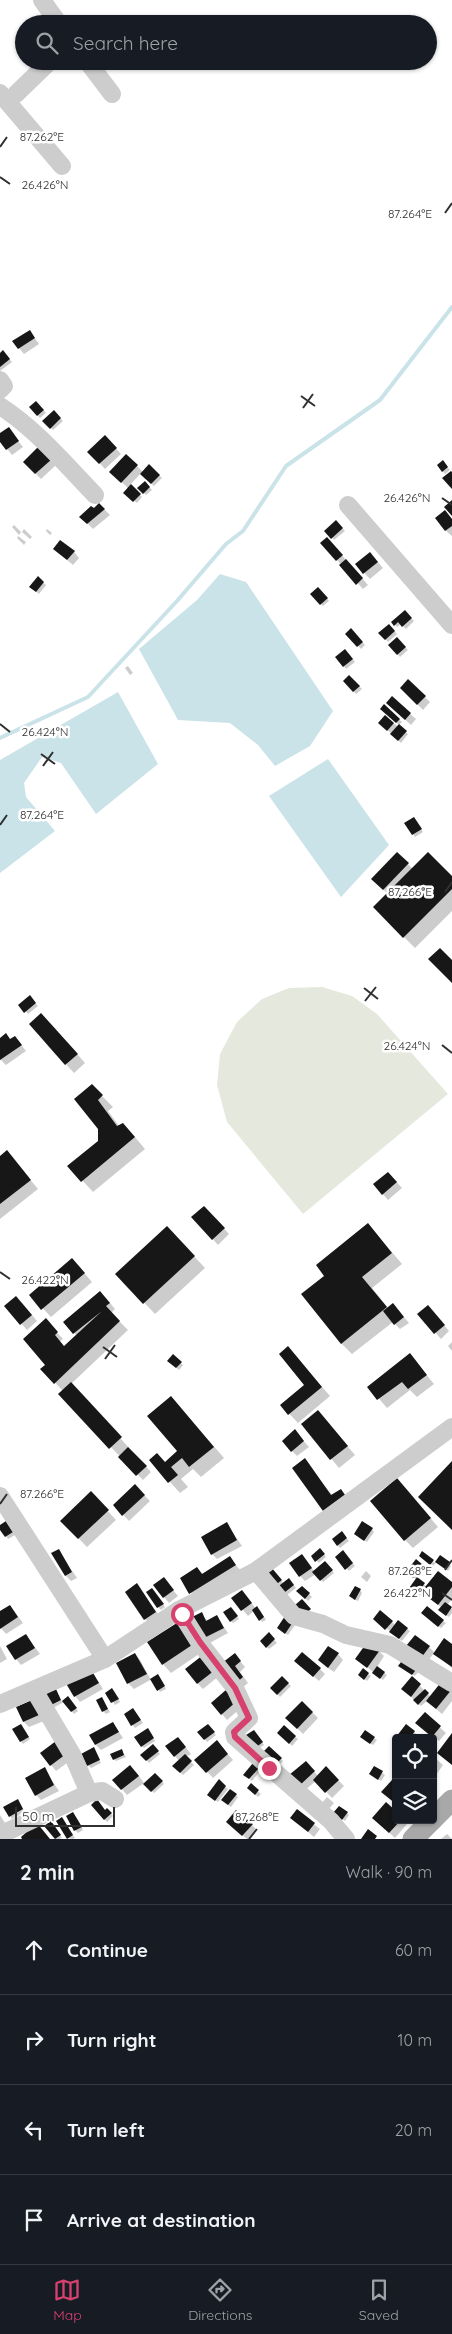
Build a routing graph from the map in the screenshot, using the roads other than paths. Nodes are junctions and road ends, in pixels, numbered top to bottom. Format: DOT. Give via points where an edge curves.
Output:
graph roads {
  1 [pos="42,0"];
  2 [pos="53,15"];
  3 [pos="38,70"];
  4 [pos="95,70"];
  5 [pos="8,93"];
  6 [pos="112,94"];
  7 [pos="62,166"];
  8 [pos="0,380"];
  9 [pos="0,390"];
  10 [pos="0,406"];
  11 [pos="95,494"];
  12 [pos="348,506"];
  13 [pos="452,625"];
  14 [pos="452,1427"];
  15 [pos="0,1496"];
  16 [pos="256,1571"];
  17 [pos="179,1610"];
  18 [pos="104,1659"];
  19 [pos="452,1683"];
  20 [pos="34,1690"];
  21 [pos="0,1704"];
  22 [pos="89,1793"];
  23 [pos="115,1799"];
  24 [pos="452,1800"];
  25 [pos="437,1816"];
  26 [pos="429,1824"];
  27 [pos="0,1835"];
  28 [pos="346,1839"];
  29 [pos="413,1839"];
  1 -- 2 [label="street"];
  3 -- 5 [label="street"];
  4 -- 6 [label="street"];
  5 -- 7 [label="street"];
  8 -- 9 [label="street" via="4,386"];
  10 -- 11 [label="street" via="50,447"];
  12 -- 13 [label="street"];
  14 -- 16 [label="street"];
  15 -- 18 [label="street"];
  16 -- 17 [label="street"];
  16 -- 19 [label="street" via="294,1616 346,1635 390,1645"];
  17 -- 18 [label="street"];
  17 -- 28 [label="street" via="235,1688 249,1718 234,1732 235,1737 331,1821"];
  18 -- 20 [label="street"];
  20 -- 21 [label="street"];
  20 -- 22 [label="street"];
  22 -- 23 [label="street" via="102,1791"];
  22 -- 27 [label="street"];
  24 -- 25 [label="main road"];
  26 -- 29 [label="main road"];
}
